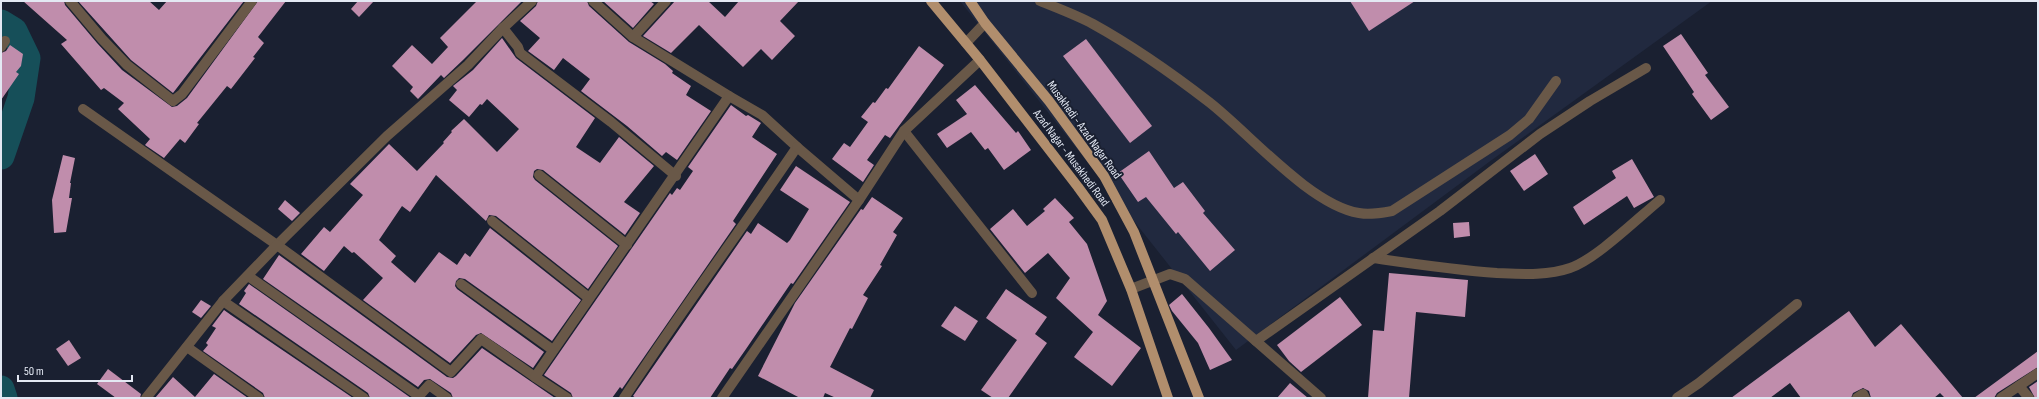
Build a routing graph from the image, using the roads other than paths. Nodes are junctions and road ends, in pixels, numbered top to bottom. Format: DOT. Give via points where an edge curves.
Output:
graph roads {
  1 [pos="70,1"];
  2 [pos="252,1"];
  3 [pos="532,1"];
  4 [pos="593,1"];
  5 [pos="666,1"];
  6 [pos="931,1"];
  7 [pos="970,1"];
  8 [pos="1040,1"];
  9 [pos="985,23"];
  10 [pos="503,28"];
  11 [pos="633,37"];
  12 [pos="966,43"];
  13 [pos="980,60"];
  14 [pos="1646,68"];
  15 [pos="1556,81"];
  16 [pos="729,96"];
  17 [pos="83,109"];
  18 [pos="904,131"];
  19 [pos="797,147"];
  20 [pos="539,175"];
  21 [pos="676,176"];
  22 [pos="859,200"];
  23 [pos="1660,200"];
  24 [pos="492,221"];
  25 [pos="277,245"];
  26 [pos="628,245"];
  27 [pos="1373,258"];
  28 [pos="248,276"];
  29 [pos="1153,281"];
  30 [pos="461,284"];
  31 [pos="1131,289"];
  32 [pos="1032,293"];
  33 [pos="588,298"];
  34 [pos="223,301"];
  35 [pos="1797,304"];
  36 [pos="1256,341"];
  37 [pos="187,347"];
  38 [pos="553,350"];
  39 [pos="2038,373"];
  40 [pos="535,377"];
  41 [pos="2019,386"];
  42 [pos="417,397"];
  43 [pos="146,398"];
  44 [pos="259,398"];
  45 [pos="364,398"];
  46 [pos="447,398"];
  47 [pos="567,398"];
  48 [pos="624,398"];
  49 [pos="722,398"];
  50 [pos="1168,398"];
  51 [pos="1199,398"];
  52 [pos="1321,398"];
  53 [pos="1677,398"];
  54 [pos="1857,398"];
  55 [pos="1866,398"];
  56 [pos="2001,398"];
  57 [pos="2029,398"];
  1 -- 2 [label="street" via="127,64 173,101 182,94"];
  3 -- 10 [label="street"];
  4 -- 11 [label="street"];
  5 -- 11 [label="street"];
  6 -- 12 [label="main road, Azad Nagar - Musakhedi Road"];
  7 -- 9 [label="main road, Musakhedi - Azad Nagar Road"];
  8 -- 15 [label="street" via="1092,23 1134,50 1209,103 1315,193 1338,206 1359,213 1392,211 1510,135 1529,119"];
  9 -- 12 [label="street"];
  9 -- 29 [label="main road, Musakhedi - Azad Nagar Road" via="1049,100 1104,176 1134,232"];
  10 -- 21 [label="street" via="520,53 611,122"];
  10 -- 25 [label="street" via="468,65 387,136"];
  11 -- 16 [label="street"];
  12 -- 13 [label="main road, Azad Nagar - Musakhedi Road"];
  13 -- 18 [label="street"];
  13 -- 31 [label="main road, Azad Nagar - Musakhedi Road" via="1102,220"];
  14 -- 27 [label="street" via="1540,134 1440,211"];
  16 -- 19 [label="street" via="762,115"];
  16 -- 21 [label="street"];
  17 -- 25 [label="street"];
  18 -- 22 [label="street"];
  18 -- 32 [label="street"];
  19 -- 22 [label="street"];
  19 -- 48 [label="street"];
  20 -- 26 [label="street"];
  21 -- 26 [label="street"];
  22 -- 49 [label="street"];
  23 -- 27 [label="street" via="1592,256 1571,268 1553,272 1529,275 1455,270"];
  24 -- 33 [label="street"];
  25 -- 28 [label="street"];
  25 -- 40 [label="street" via="451,372 481,339"];
  26 -- 33 [label="street"];
  27 -- 36 [label="street"];
  28 -- 34 [label="street"];
  28 -- 42 [label="street"];
  29 -- 31 [label="street"];
  29 -- 36 [label="street" via="1170,274 1185,279"];
  29 -- 51 [label="main road, Musakhedi - Azad Nagar Road"];
  30 -- 38 [label="street"];
  31 -- 50 [label="main road, Azad Nagar - Musakhedi Road"];
  33 -- 38 [label="street"];
  34 -- 37 [label="street"];
  34 -- 45 [label="street"];
  35 -- 53 [label="street"];
  36 -- 52 [label="street"];
  37 -- 43 [label="street"];
  37 -- 44 [label="street"];
  38 -- 40 [label="street"];
  39 -- 41 [label="street"];
  40 -- 47 [label="street"];
  41 -- 56 [label="street"];
  41 -- 57 [label="street"];
  42 -- 46 [label="street" via="429,384"];
  54 -- 55 [label="street" via="1863,394"];
}
